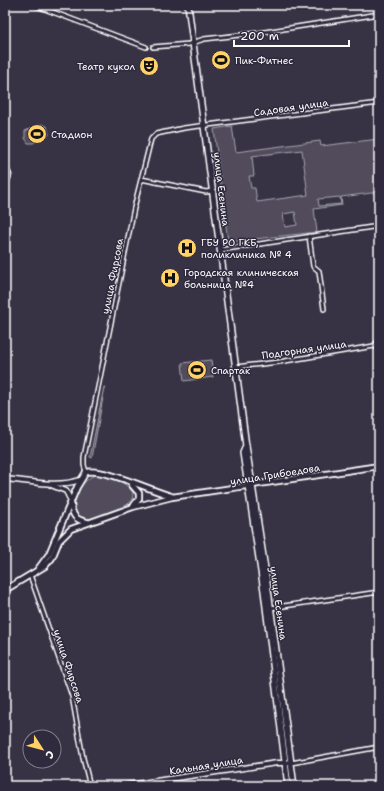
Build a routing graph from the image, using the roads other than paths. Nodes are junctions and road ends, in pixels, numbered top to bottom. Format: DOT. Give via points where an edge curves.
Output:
graph roads {
  1 [pos="34,5"];
  2 [pos="188,5"];
  3 [pos="377,5"];
  4 [pos="378,14"];
  5 [pos="379,23"];
  6 [pos="193,42"];
  7 [pos="146,47"];
  8 [pos="153,47"];
  9 [pos="379,102"];
  10 [pos="205,126"];
  11 [pos="5,166"];
  12 [pos="141,179"];
  13 [pos="5,187"];
  14 [pos="213,191"];
  15 [pos="379,226"];
  16 [pos="309,236"];
  17 [pos="220,250"];
  18 [pos="324,309"];
  19 [pos="379,340"];
  20 [pos="374,346"];
  21 [pos="379,349"];
  22 [pos="236,367"];
  23 [pos="379,466"];
  24 [pos="86,472"];
  25 [pos="5,479"];
  26 [pos="80,480"];
  27 [pos="126,481"];
  28 [pos="48,484"];
  29 [pos="251,486"];
  30 [pos="147,489"];
  31 [pos="172,497"];
  32 [pos="139,499"];
  33 [pos="71,501"];
  34 [pos="139,505"];
  35 [pos="133,507"];
  36 [pos="89,522"];
  37 [pos="32,574"];
  38 [pos="5,590"];
  39 [pos="379,592"];
  40 [pos="268,608"];
  41 [pos="379,747"];
  42 [pos="285,762"];
  43 [pos="291,763"];
  44 [pos="90,786"];
  45 [pos="122,786"];
  46 [pos="288,786"];
  47 [pos="294,786"];
  1 -- 7 [label="street"];
  2 -- 6 [label="main road, улица Есенина"];
  3 -- 4 [label="street"];
  4 -- 5 [label="street"];
  4 -- 6 [label="street" via="258,33 204,38"];
  6 -- 8 [label="street"];
  6 -- 10 [label="main road, улица Есенина"];
  9 -- 10 [label="street, Садовая улица"];
  10 -- 12 [label="street, улица Фирсова" via="156,134 151,139"];
  10 -- 14 [label="main road, улица Есенина"];
  11 -- 13 [label="street" via="9,175"];
  12 -- 14 [label="street" via="206,192"];
  12 -- 24 [label="street, улица Фирсова" via="84,457"];
  14 -- 17 [label="main road, улица Есенина"];
  15 -- 16 [label="street"];
  16 -- 17 [label="street"];
  16 -- 18 [label="street" via="313,266 319,271"];
  17 -- 22 [label="main road, улица Есенина"];
  19 -- 20 [label="street"];
  20 -- 21 [label="street"];
  20 -- 22 [label="street, Подгорная улица"];
  22 -- 29 [label="main road, улица Есенина"];
  23 -- 29 [label="main road, улица Грибоедова"];
  24 -- 26 [label="main road"];
  24 -- 27 [label="main road" via="106,473"];
  25 -- 28 [label="street"];
  26 -- 28 [label="street"];
  26 -- 33 [label="main road"];
  27 -- 30 [label="main road"];
  27 -- 32 [label="main road" via="136,488"];
  28 -- 33 [label="street" via="66,491"];
  29 -- 31 [label="main road, улица Грибоедова"];
  29 -- 40 [label="main road, улица Есенина"];
  30 -- 31 [label="main road"];
  30 -- 32 [label="main road"];
  31 -- 34 [label="main road, улица Грибоедова"];
  32 -- 34 [label="street"];
  32 -- 35 [label="main road"];
  33 -- 36 [label="main road" via="75,518"];
  33 -- 37 [label="main road" via="49,554"];
  34 -- 35 [label="main road, улица Грибоедова"];
  35 -- 36 [label="main road"];
  36 -- 37 [label="main road" via="65,534 52,558"];
  37 -- 38 [label="main road"];
  37 -- 44 [label="street, улица Фирсова" via="72,696"];
  39 -- 40 [label="street"];
  40 -- 42 [label="main road, улица Есенина"];
  40 -- 43 [label="main road, улица Есенина"];
  41 -- 43 [label="street"];
  42 -- 43 [label="street, Кальная улица"];
  42 -- 45 [label="street, Кальная улица"];
  42 -- 46 [label="main road, улица Есенина"];
  43 -- 47 [label="main road, улица Есенина"];
}
